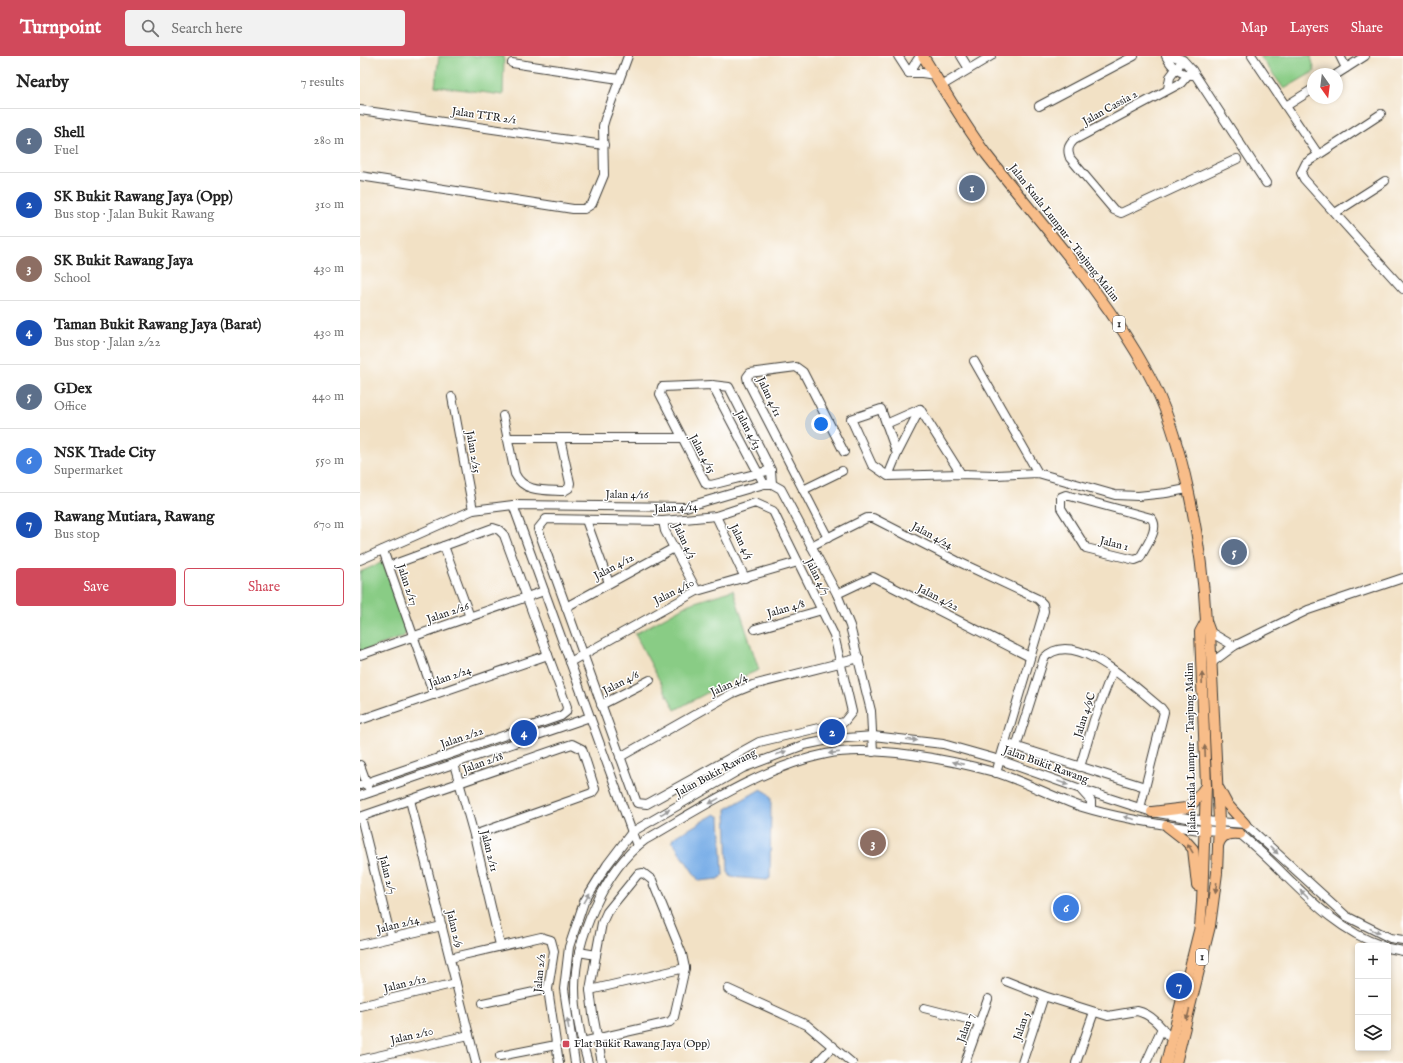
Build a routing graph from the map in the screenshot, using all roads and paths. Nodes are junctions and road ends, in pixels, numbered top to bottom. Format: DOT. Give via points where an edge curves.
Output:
graph roads {
  1 [pos="628,56"];
  2 [pos="898,56"];
  3 [pos="921,56"];
  4 [pos="961,56"];
  5 [pos="991,56"];
  6 [pos="1134,56"];
  7 [pos="1166,56"];
  8 [pos="1173,56"];
  9 [pos="1252,56"];
  10 [pos="1340,56"];
  11 [pos="1365,56"];
  12 [pos="1183,60"];
  13 [pos="512,63"];
  14 [pos="1346,68"];
  15 [pos="969,69"];
  16 [pos="1176,69"];
  17 [pos="1343,70"];
  18 [pos="1192,73"];
  19 [pos="909,74"];
  20 [pos="935,75"];
  21 [pos="619,79"];
  22 [pos="942,86"];
  23 [pos="1168,89"];
  24 [pos="1307,93"];
  25 [pos="1039,106"];
  26 [pos="1286,106"];
  27 [pos="360,110"];
  28 [pos="1381,114"];
  29 [pos="604,145"];
  30 [pos="1318,154"];
  31 [pos="1237,159"];
  32 [pos="360,176"];
  33 [pos="1385,181"];
  34 [pos="1266,183"];
  35 [pos="1335,214"];
  36 [pos="1403,289"];
  37 [pos="974,360"];
  38 [pos="712,385"];
  39 [pos="452,397"];
  40 [pos="920,409"];
  41 [pos="503,416"];
  42 [pos="886,424"];
  43 [pos="507,438"];
  44 [pos="560,438"];
  45 [pos="681,438"];
  46 [pos="844,452"];
  47 [pos="897,454"];
  48 [pos="771,470"];
  49 [pos="842,471"];
  50 [pos="759,473"];
  51 [pos="1038,473"];
  52 [pos="961,474"];
  53 [pos="888,476"];
  54 [pos="768,484"];
  55 [pos="1187,489"];
  56 [pos="803,490"];
  57 [pos="1115,495"];
  58 [pos="513,505"];
  59 [pos="656,507"];
  60 [pos="764,507"];
  61 [pos="1113,508"];
  62 [pos="473,510"];
  63 [pos="716,516"];
  64 [pos="586,520"];
  65 [pos="660,521"];
  66 [pos="828,538"];
  67 [pos="444,546"];
  68 [pos="811,546"];
  69 [pos="674,548"];
  70 [pos="383,550"];
  71 [pos="360,560"];
  72 [pos="798,562"];
  73 [pos="389,566"];
  74 [pos="746,578"];
  75 [pos="1403,578"];
  76 [pos="609,583"];
  77 [pos="544,591"];
  78 [pos="697,591"];
  79 [pos="837,594"];
  80 [pos="526,597"];
  81 [pos="566,607"];
  82 [pos="822,610"];
  83 [pos="470,617"];
  84 [pos="1206,621"];
  85 [pos="755,629"];
  86 [pos="1210,632"];
  87 [pos="414,637"];
  88 [pos="1234,646"];
  89 [pos="360,655"];
  90 [pos="548,655"];
  91 [pos="583,655"];
  92 [pos="1030,657"];
  93 [pos="858,658"];
  94 [pos="570,662"];
  95 [pos="841,663"];
  96 [pos="1211,666"];
  97 [pos="1113,670"];
  98 [pos="650,680"];
  99 [pos="434,695"];
  100 [pos="601,705"];
  101 [pos="590,717"];
  102 [pos="360,720"];
  103 [pos="873,736"];
  104 [pos="1005,744"];
  105 [pos="1016,747"];
  106 [pos="873,752"];
  107 [pos="620,757"];
  108 [pos="1000,760"];
  109 [pos="454,764"];
  110 [pos="360,765"];
  111 [pos="1080,767"];
  112 [pos="996,773"];
  113 [pos="460,782"];
  114 [pos="1217,783"];
  115 [pos="363,784"];
  116 [pos="1206,786"];
  117 [pos="1145,787"];
  118 [pos="1078,788"];
  119 [pos="370,792"];
  120 [pos="360,796"];
  121 [pos="410,800"];
  122 [pos="1140,808"];
  123 [pos="1092,809"];
  124 [pos="1152,812"];
  125 [pos="360,817"];
  126 [pos="1219,821"];
  127 [pos="1245,824"];
  128 [pos="1167,826"];
  129 [pos="1205,826"];
  130 [pos="1218,831"];
  131 [pos="632,832"];
  132 [pos="1240,834"];
  133 [pos="474,835"];
  134 [pos="637,846"];
  135 [pos="1218,849"];
  136 [pos="1328,900"];
  137 [pos="1321,909"];
  138 [pos="442,926"];
  139 [pos="1200,927"];
  140 [pos="391,938"];
  141 [pos="1403,940"];
  142 [pos="1374,943"];
  143 [pos="360,945"];
  144 [pos="500,945"];
  145 [pos="1391,949"];
  146 [pos="1403,951"];
  147 [pos="579,952"];
  148 [pos="596,955"];
  149 [pos="450,958"];
  150 [pos="685,968"];
  151 [pos="1006,981"];
  152 [pos="456,983"];
  153 [pos="548,989"];
  154 [pos="728,989"];
  155 [pos="590,990"];
  156 [pos="1044,996"];
  157 [pos="988,999"];
  158 [pos="483,1004"];
  159 [pos="360,1006"];
  160 [pos="924,1008"];
  161 [pos="1094,1012"];
  162 [pos="979,1022"];
  163 [pos="1162,1028"];
  164 [pos="469,1035"];
  165 [pos="1168,1036"];
  166 [pos="598,1039"];
  167 [pos="582,1042"];
  168 [pos="556,1045"];
  169 [pos="832,1046"];
  170 [pos="500,1056"];
  171 [pos="360,1060"];
  172 [pos="476,1063"];
  173 [pos="559,1063"];
  174 [pos="575,1063"];
  175 [pos="588,1063"];
  176 [pos="602,1063"];
  177 [pos="817,1063"];
  178 [pos="852,1063"];
  179 [pos="965,1063"];
  180 [pos="1022,1063"];
  181 [pos="1076,1063"];
  182 [pos="1146,1063"];
  183 [pos="1166,1063"];
  184 [pos="1176,1063"];
  1 -- 21 [label="street"];
  2 -- 19 [label="street"];
  3 -- 19 [label="street"];
  3 -- 20 [label="main road, Jalan Kuala Lumpur - Tanjung Malim / 1"];
  4 -- 15 [label="street"];
  5 -- 15 [label="street"];
  6 -- 25 [label="street"];
  7 -- 16 [label="street"];
  8 -- 12 [label="street"];
  9 -- 26 [label="street"];
  10 -- 14 [label="street"];
  11 -- 14 [label="street"];
  12 -- 16 [label="street"];
  12 -- 18 [label="street"];
  13 -- 21 [label="street"];
  14 -- 17 [label="street"];
  15 -- 22 [label="street"];
  16 -- 18 [label="street"];
  16 -- 23 [label="street" via="1170,77"];
  18 -- 23 [label="street, Jalan Cassia 2" via="1181,83"];
  18 -- 34 [label="street"];
  19 -- 20 [label="street"];
  20 -- 22 [label="main road, Jalan Kuala Lumpur - Tanjung Malim / 1"];
  21 -- 29 [label="street" via="605,119"];
  22 -- 55 [label="main road, Jalan Kuala Lumpur - Tanjung Malim / 1" via="985,152 1095,289 1125,334 1149,374 1165,410"];
  23 -- 31 [label="street, Jalan Cassia 2" via="1069,145 1070,158 1114,210 1121,213"];
  24 -- 26 [label="street"];
  26 -- 30 [label="street"];
  27 -- 29 [label="street, Jalan TTR 2/1"];
  28 -- 30 [label="street"];
  29 -- 32 [label="street" via="604,175 592,204 584,209"];
  30 -- 35 [label="street" via="1306,163 1301,173"];
  33 -- 35 [label="street"];
  35 -- 36 [label="street"];
  37 -- 51 [label="street"];
  38 -- 45 [label="street, Jalan 4/15" via="662,387 660,394"];
  38 -- 48 [label="street" via="729,387"];
  38 -- 50 [label="street, Jalan 4/13"];
  39 -- 62 [label="street, Jalan 2/25"];
  40 -- 42 [label="street"];
  40 -- 47 [label="street"];
  40 -- 52 [label="street"];
  41 -- 43 [label="street"];
  42 -- 47 [label="street"];
  42 -- 53 [label="street" via="880,409 851,419 872,464"];
  43 -- 44 [label="street"];
  43 -- 44 [label="street" via="514,474 518,480 530,489 564,491 569,488 570,483"];
  44 -- 45 [label="street"];
  45 -- 50 [label="street, Jalan 4/15" via="708,485"];
  46 -- 56 [label="street, Jalan 4/11" via="803,372 796,367 750,373 747,377 748,382"];
  47 -- 53 [label="street"];
  48 -- 50 [label="street, Jalan 4/15"];
  48 -- 54 [label="street"];
  49 -- 56 [label="street"];
  50 -- 54 [label="street, Jalan 4/13"];
  51 -- 52 [label="street"];
  51 -- 57 [label="street"];
  52 -- 53 [label="street"];
  54 -- 59 [label="street, Jalan 4/16" via="686,507"];
  54 -- 68 [label="street" via="781,489"];
  55 -- 57 [label="street" via="1138,496"];
  55 -- 84 [label="main road, Jalan Kuala Lumpur - Tanjung Malim / 1" via="1198,544"];
  56 -- 66 [label="street, Jalan 4/11"];
  57 -- 61 [label="street"];
  58 -- 59 [label="street, Jalan 4/16"];
  58 -- 62 [label="street, Jalan 4/16"];
  58 -- 77 [label="street"];
  59 -- 65 [label="street, Jalan 4/3"];
  60 -- 63 [label="street, Jalan 4/14" via="755,503"];
  60 -- 72 [label="street, Jalan 4/7" via="773,511"];
  61 -- 61 [label="street, Jalan 1" via="1148,516 1155,522 1155,528 1139,559 1086,548 1060,507 1060,499 1066,495"];
  62 -- 70 [label="street, Jalan 4/16"];
  63 -- 65 [label="street, Jalan 4/14"];
  63 -- 74 [label="street, Jalan 4/5"];
  64 -- 65 [label="street, Jalan 4/14"];
  64 -- 76 [label="street"];
  64 -- 81 [label="street, Jalan 4/14" via="546,519 538,528"];
  65 -- 69 [label="street, Jalan 4/3"];
  66 -- 68 [label="street, Jalan 4/24"];
  66 -- 92 [label="street, Jalan 4/24" via="867,518 873,518 1038,599 1044,611"];
  67 -- 73 [label="street"];
  67 -- 80 [label="street" via="493,528 499,530 504,535"];
  67 -- 83 [label="street"];
  68 -- 79 [label="street"];
  69 -- 76 [label="street, Jalan 4/12"];
  69 -- 78 [label="street, Jalan 4/3"];
  70 -- 71 [label="street, Jalan 4/16"];
  70 -- 73 [label="street, Jalan 2/17"];
  72 -- 74 [label="street, Jalan 4/10"];
  72 -- 82 [label="street, Jalan 4/7"];
  73 -- 87 [label="street, Jalan 2/17"];
  74 -- 78 [label="street, Jalan 4/10"];
  75 -- 88 [label="street" via="1308,610"];
  76 -- 81 [label="street, Jalan 4/12"];
  77 -- 80 [label="street, Jalan 2/26"];
  77 -- 94 [label="street"];
  78 -- 91 [label="street, Jalan 4/10"];
  79 -- 92 [label="street, Jalan 4/22" via="873,577"];
  79 -- 93 [label="street" via="850,626"];
  80 -- 83 [label="street, Jalan 2/26"];
  80 -- 90 [label="street"];
  81 -- 91 [label="street"];
  82 -- 85 [label="street, Jalan 4/8"];
  82 -- 95 [label="street, Jalan 4/7" via="834,635"];
  83 -- 87 [label="street, Jalan 2/26"];
  84 -- 86 [label="main road, Jalan Kuala Lumpur - Tanjung Malim / 1"];
  116 -- 84 [label="main road, Jalan Kuala Lumpur - Tanjung Malim / 1, one-way" via="1200,632"];
  86 -- 88 [label="street"];
  86 -- 96 [label="main road, Jalan Kuala Lumpur - Tanjung Malim / 1"];
  87 -- 89 [label="street, Jalan 2/26"];
  87 -- 99 [label="street, Jalan 2/17"];
  88 -- 96 [label="street"];
  90 -- 99 [label="street, Jalan 2/24"];
  90 -- 115 [label="street, Jalan 2/22" via="567,707 566,712"];
  91 -- 94 [label="street, Jalan 4/10"];
  91 -- 100 [label="street"];
  92 -- 104 [label="street"];
  93 -- 95 [label="street, Jalan 4/4"];
  93 -- 103 [label="street" via="871,711"];
  94 -- 101 [label="street"];
  95 -- 107 [label="street, Jalan 4/4" via="753,685 733,693"];
  95 -- 107 [label="street, Jalan 4/7" via="852,712 844,722 759,742 648,804 637,803"];
  96 -- 114 [label="main road, Jalan Kuala Lumpur - Tanjung Malim / 1"];
  97 -- 105 [label="street" via="1088,654 1067,648 1049,653 1044,658"];
  97 -- 111 [label="street, Jalan 4/9C"];
  97 -- 117 [label="street" via="1164,712"];
  98 -- 100 [label="street, Jalan 4/6"];
  99 -- 102 [label="street, Jalan 2/24"];
  100 -- 107 [label="street"];
  101 -- 109 [label="street"];
  101 -- 131 [label="street"];
  103 -- 106 [label="street"];
  103 -- 108 [label="street, Jalan Bukit Rawang, one-way" via="943,744"];
  131 -- 103 [label="street, Jalan Bukit Rawang, one-way" via="743,768 764,759 804,745 841,738"];
  104 -- 105 [label="street"];
  104 -- 108 [label="street"];
  105 -- 111 [label="street"];
  112 -- 106 [label="street, Jalan Bukit Rawang, one-way" via="937,758"];
  106 -- 134 [label="street, Jalan Bukit Rawang, one-way" via="825,754 764,774"];
  108 -- 112 [label="street"];
  108 -- 118 [label="street, Jalan Bukit Rawang, one-way"];
  109 -- 113 [label="street, Jalan 2/11"];
  109 -- 119 [label="street"];
  110 -- 115 [label="street"];
  111 -- 117 [label="street"];
  112 -- 123 [label="street, Jalan Bukit Rawang"];
  113 -- 121 [label="street"];
  113 -- 133 [label="street, Jalan 2/11"];
  113 -- 133 [label="street, Jalan 2/18" via="572,744 582,749 595,789 592,793"];
  114 -- 126 [label="main road, Jalan Kuala Lumpur - Tanjung Malim / 1"];
  114 -- 127 [label="main road" via="1224,799"];
  115 -- 119 [label="street"];
  116 -- 124 [label="main road" via="1186,808"];
  116 -- 129 [label="main road, Jalan Kuala Lumpur - Tanjung Malim / 1"];
  117 -- 122 [label="street"];
  118 -- 122 [label="street, Jalan Bukit Rawang"];
  118 -- 123 [label="street" via="1091,801"];
  119 -- 120 [label="street"];
  121 -- 125 [label="street"];
  121 -- 138 [label="street, Jalan 2/9"];
  122 -- 124 [label="street, Jalan Bukit Rawang"];
  128 -- 123 [label="street, Jalan Bukit Rawang, one-way"];
  124 -- 129 [label="street, Jalan Bukit Rawang"];
  125 -- 140 [label="street, Jalan 2/7"];
  126 -- 127 [label="street, Jalan Bukit Rawang"];
  126 -- 129 [label="street, Jalan Bukit Rawang"];
  126 -- 130 [label="main road, Jalan Kuala Lumpur - Tanjung Malim / 1"];
  127 -- 136 [label="street, one-way"];
  128 -- 129 [label="street, Jalan Bukit Rawang"];
  139 -- 128 [label="main road, one-way" via="1192,849"];
  129 -- 130 [label="street, Jalan Bukit Rawang"];
  129 -- 139 [label="main road, Jalan Kuala Lumpur - Tanjung Malim / 1"];
  130 -- 132 [label="street, Jalan Bukit Rawang"];
  130 -- 135 [label="main road, Jalan Kuala Lumpur - Tanjung Malim / 1"];
  131 -- 134 [label="street"];
  174 -- 131 [label="street, Jalan Bukit Rawang, one-way" via="564,989 569,947 584,902"];
  132 -- 135 [label="main road" via="1222,837"];
  137 -- 132 [label="street, one-way"];
  133 -- 144 [label="street, Jalan 2/11"];
  134 -- 147 [label="street, Jalan Bukit Rawang" via="607,883 592,911"];
  135 -- 184 [label="main road, Jalan Kuala Lumpur - Tanjung Malim / 1, one-way" via="1210,926"];
  136 -- 137 [label="street"];
  136 -- 141 [label="street, one-way" via="1346,916 1390,938"];
  137 -- 142 [label="street" via="1358,937"];
  138 -- 140 [label="street, Jalan 2/14"];
  138 -- 149 [label="street, Jalan 2/9"];
  139 -- 183 [label="main road, Jalan Kuala Lumpur - Tanjung Malim / 1"];
  140 -- 143 [label="street, Jalan 2/14"];
  144 -- 149 [label="street, Jalan 2/2"];
  144 -- 153 [label="street, Jalan 2/2" via="541,937 550,940 554,951"];
  145 -- 146 [label="street"];
  147 -- 148 [label="street"];
  147 -- 167 [label="street, Jalan Bukit Rawang" via="575,988"];
  148 -- 150 [label="street" via="602,923 607,912 638,874 643,873 652,880 682,954"];
  148 -- 155 [label="street"];
  149 -- 152 [label="street, Jalan 2/9"];
  150 -- 155 [label="street"];
  150 -- 166 [label="street" via="674,1017 670,1022"];
  151 -- 156 [label="street"];
  152 -- 159 [label="street, Jalan 2/12"];
  152 -- 164 [label="street, Jalan 2/9"];
  153 -- 158 [label="street"];
  153 -- 168 [label="street, Jalan 2/2"];
  154 -- 169 [label="street" via="807,1025"];
  155 -- 166 [label="street"];
  156 -- 161 [label="street"];
  156 -- 180 [label="street, Jalan 5"];
  157 -- 162 [label="street, Jalan 7"];
  160 -- 162 [label="street"];
  161 -- 163 [label="street" via="1108,1016 1137,1011 1158,1022"];
  161 -- 181 [label="street"];
  162 -- 179 [label="street, Jalan 7"];
  163 -- 165 [label="street"];
  163 -- 182 [label="street"];
  164 -- 171 [label="street, Jalan 2/10"];
  164 -- 172 [label="street, Jalan 2/9"];
  166 -- 167 [label="street"];
  166 -- 176 [label="street"];
  167 -- 175 [label="street, Jalan Bukit Rawang"];
  168 -- 170 [label="street"];
  168 -- 173 [label="street, Jalan 2/2"];
  169 -- 177 [label="street"];
  169 -- 178 [label="street"];
}
